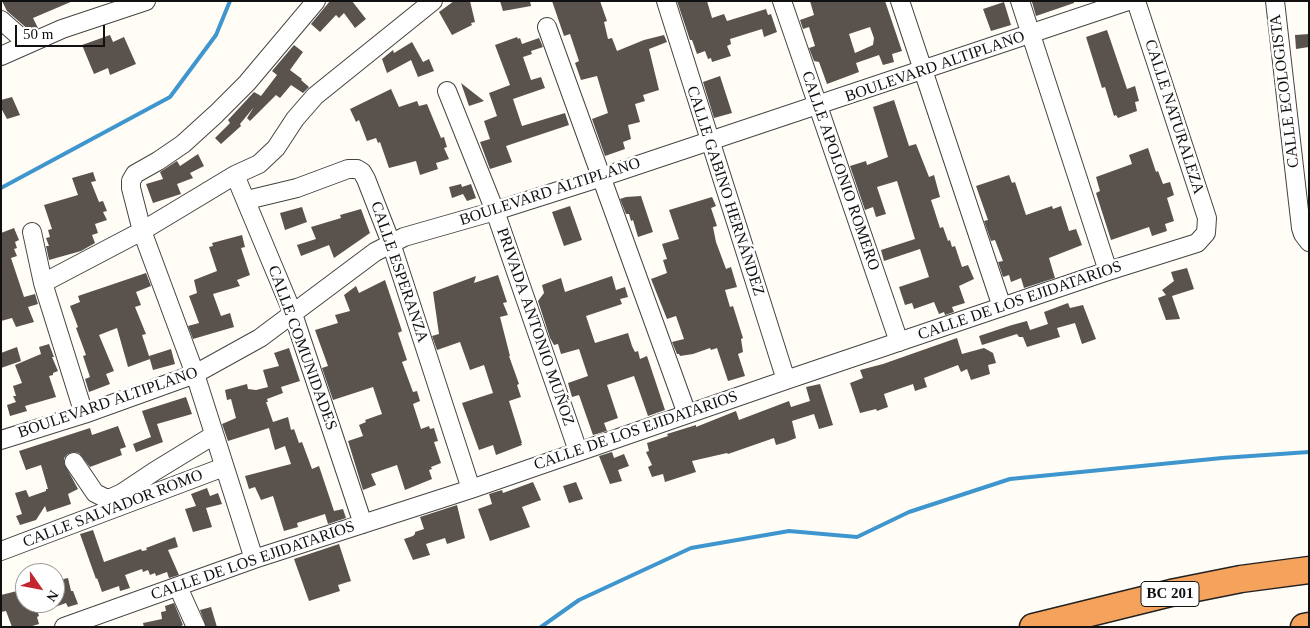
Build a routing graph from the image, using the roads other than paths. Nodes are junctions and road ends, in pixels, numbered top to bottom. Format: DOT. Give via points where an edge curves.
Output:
graph roads {
  1 [pos="146,1"];
  2 [pos="316,1"];
  3 [pos="434,1"];
  4 [pos="666,1"];
  5 [pos="782,1"];
  6 [pos="900,1"];
  7 [pos="1020,1"];
  8 [pos="1128,1"];
  9 [pos="1136,1"];
  10 [pos="1275,1"];
  11 [pos="1,20"];
  12 [pos="548,26"];
  13 [pos="1031,34"];
  14 [pos="28,44"];
  15 [pos="1,56"];
  16 [pos="923,71"];
  17 [pos="447,91"];
  18 [pos="817,106"];
  19 [pos="709,141"];
  20 [pos="235,175"];
  21 [pos="602,177"];
  22 [pos="247,200"];
  23 [pos="495,211"];
  24 [pos="142,231"];
  25 [pos="32,232"];
  26 [pos="1206,233"];
  27 [pos="1308,241"];
  28 [pos="391,242"];
  29 [pos="1108,271"];
  30 [pos="43,283"];
  31 [pos="1002,307"];
  32 [pos="292,314"];
  33 [pos="899,342"];
  34 [pos="195,374"];
  35 [pos="786,380"];
  36 [pos="84,414"];
  37 [pos="687,414"];
  38 [pos="214,436"];
  39 [pos="1,440"];
  40 [pos="578,451"];
  41 [pos="74,462"];
  42 [pos="224,467"];
  43 [pos="471,488"];
  44 [pos="363,524"];
  45 [pos="1,551"];
  46 [pos="254,559"];
  47 [pos="1309,570"];
  48 [pos="178,587"];
  49 [pos="1309,626"];
  50 [pos="64,627"];
  51 [pos="196,627"];
  52 [pos="1033,627"];
  53 [pos="1304,627"];
  1 -- 14 [label="street"];
  2 -- 24 [label="street" via="259,70 216,114 183,144 135,174 131,188"];
  3 -- 20 [label="street" via="315,96 276,148 259,164"];
  4 -- 19 [label="street, CALLE GABINO HERNÁNDEZ"];
  5 -- 18 [label="street, CALLE APOLONIO ROMERO"];
  6 -- 16 [label="street"];
  7 -- 13 [label="street"];
  8 -- 13 [label="street, BOULEVARD ALTIPLANO"];
  9 -- 26 [label="street, CALLE NATURALEZA" via="1207,218"];
  10 -- 27 [label="street, CALLE ECOLOGISTA" via="1301,228"];
  11 -- 14 [label="street"];
  12 -- 21 [label="street"];
  13 -- 16 [label="street, BOULEVARD ALTIPLANO"];
  13 -- 29 [label="street"];
  14 -- 15 [label="street"];
  16 -- 18 [label="street, BOULEVARD ALTIPLANO"];
  16 -- 31 [label="street"];
  17 -- 23 [label="street, PRIVADA ANTONIO MUÑOZ"];
  18 -- 19 [label="street, BOULEVARD ALTIPLANO"];
  18 -- 33 [label="street, CALLE APOLONIO ROMERO"];
  19 -- 21 [label="street, BOULEVARD ALTIPLANO"];
  19 -- 35 [label="street, CALLE GABINO HERNÁNDEZ"];
  20 -- 22 [label="street, CALLE COMUNIDADES"];
  20 -- 24 [label="street"];
  21 -- 23 [label="street, BOULEVARD ALTIPLANO"];
  21 -- 37 [label="street"];
  22 -- 28 [label="street, CALLE ESPERANZA" via="356,169 366,179"];
  22 -- 32 [label="street, CALLE COMUNIDADES"];
  23 -- 28 [label="street, BOULEVARD ALTIPLANO"];
  23 -- 40 [label="street, PRIVADA ANTONIO MUÑOZ"];
  24 -- 30 [label="street"];
  24 -- 34 [label="street"];
  25 -- 30 [label="street"];
  26 -- 29 [label="street, CALLE DE LOS EJIDATARIOS" via="1197,243"];
  28 -- 32 [label="street, BOULEVARD ALTIPLANO"];
  28 -- 43 [label="street, CALLE ESPERANZA"];
  29 -- 31 [label="street, CALLE DE LOS EJIDATARIOS"];
  30 -- 36 [label="street"];
  31 -- 33 [label="street, CALLE DE LOS EJIDATARIOS"];
  32 -- 34 [label="street, BOULEVARD ALTIPLANO" via="260,338"];
  32 -- 44 [label="street, CALLE COMUNIDADES"];
  33 -- 35 [label="street, CALLE DE LOS EJIDATARIOS"];
  34 -- 36 [label="street, BOULEVARD ALTIPLANO"];
  34 -- 38 [label="street"];
  35 -- 37 [label="street, CALLE DE LOS EJIDATARIOS"];
  36 -- 39 [label="street, BOULEVARD ALTIPLANO"];
  37 -- 40 [label="street, CALLE DE LOS EJIDATARIOS"];
  38 -- 41 [label="street" via="111,498 95,493"];
  38 -- 42 [label="street"];
  40 -- 43 [label="street, CALLE DE LOS EJIDATARIOS"];
  42 -- 45 [label="street, CALLE SALVADOR ROMO"];
  42 -- 46 [label="street"];
  43 -- 44 [label="street, CALLE DE LOS EJIDATARIOS"];
  44 -- 46 [label="street, CALLE DE LOS EJIDATARIOS"];
  46 -- 48 [label="street, CALLE DE LOS EJIDATARIOS"];
  47 -- 52 [label="highway, BC 201" via="1171,593"];
  48 -- 50 [label="street, CALLE DE LOS EJIDATARIOS"];
  48 -- 51 [label="street"];
  49 -- 53 [label="highway"];
}
